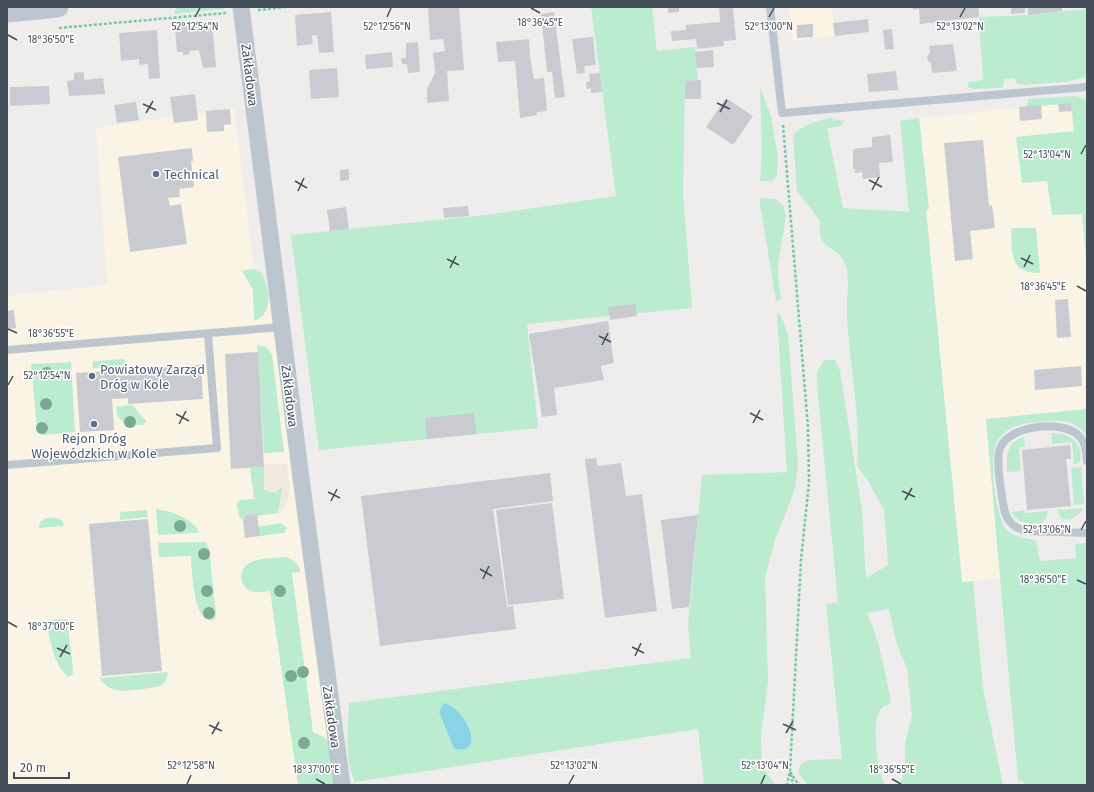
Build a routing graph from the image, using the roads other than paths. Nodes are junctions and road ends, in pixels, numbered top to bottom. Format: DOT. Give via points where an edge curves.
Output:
graph roads {
  1 [pos="58,7"];
  2 [pos="770,7"];
  3 [pos="241,10"];
  4 [pos="7,12"];
  5 [pos="1087,87"];
  6 [pos="282,327"];
  7 [pos="208,334"];
  8 [pos="7,350"];
  9 [pos="1087,461"];
  10 [pos="7,465"];
  11 [pos="1087,533"];
  12 [pos="342,785"];
  1 -- 4 [label="street"];
  2 -- 5 [label="lane" via="782,113"];
  3 -- 6 [label="street, Zakładowa"];
  6 -- 7 [label="lane"];
  6 -- 12 [label="street, Zakładowa"];
  7 -- 8 [label="lane"];
  7 -- 10 [label="lane" via="217,448"];
  9 -- 11 [label="lane" via="1082,439 1072,430 1060,427 1017,432 1005,440 998,454 1004,509 1013,526 1029,531"];
}
